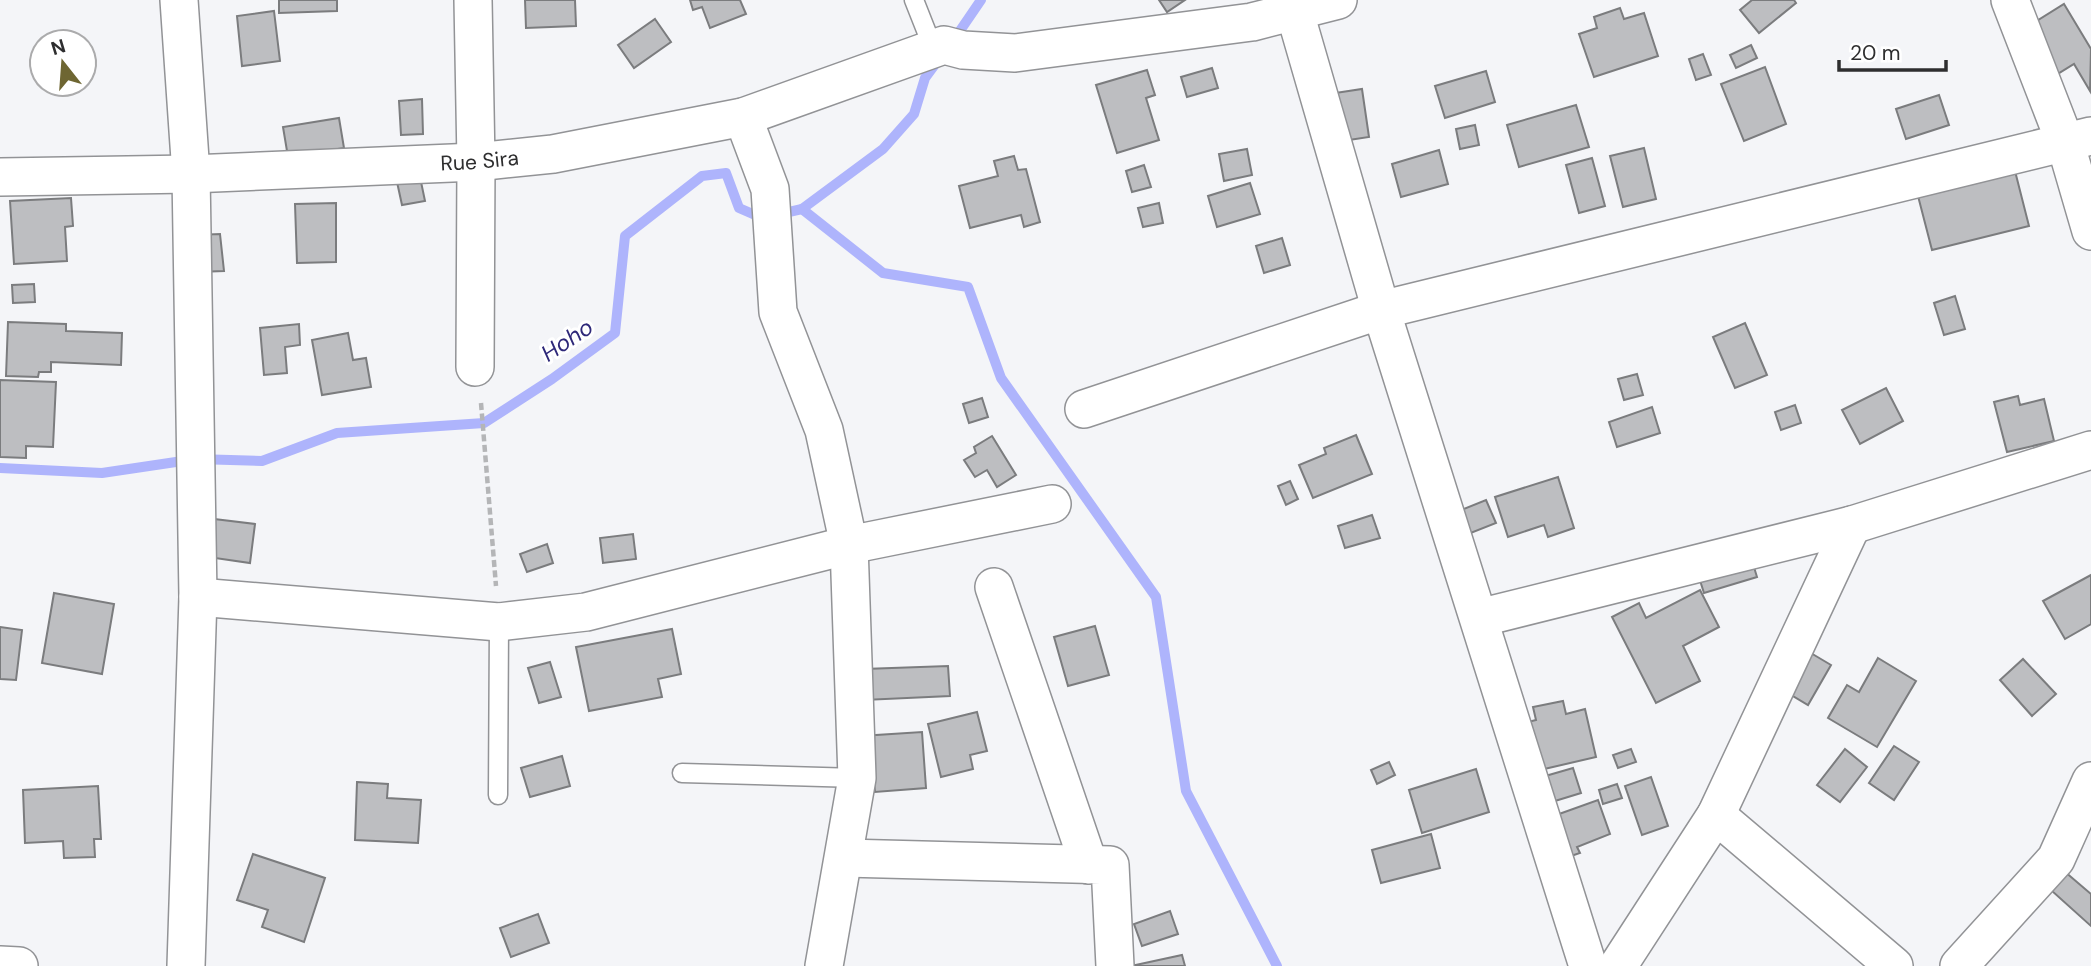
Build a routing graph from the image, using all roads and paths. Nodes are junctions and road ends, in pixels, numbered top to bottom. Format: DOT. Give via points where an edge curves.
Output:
graph roads {
  1 [pos="178,0"];
  2 [pos="473,0"];
  3 [pos="914,0"];
  4 [pos="1338,0"];
  5 [pos="2010,0"];
  6 [pos="1248,11"];
  7 [pos="1295,13"];
  8 [pos="947,48"];
  9 [pos="743,117"];
  10 [pos="2078,139"];
  11 [pos="476,162"];
  12 [pos="191,174"];
  13 [pos="0,177"];
  14 [pos="2091,231"];
  15 [pos="1381,310"];
  16 [pos="475,367"];
  17 [pos="1084,409"];
  18 [pos="2091,450"];
  19 [pos="1052,504"];
  20 [pos="1852,525"];
  21 [pos="849,545"];
  22 [pos="995,587"];
  23 [pos="198,597"];
  24 [pos="1479,618"];
  25 [pos="499,622"];
  26 [pos="682,773"];
  27 [pos="857,778"];
  28 [pos="2091,781"];
  29 [pos="498,794"];
  30 [pos="1716,815"];
  31 [pos="845,858"];
  32 [pos="1090,865"];
  33 [pos="0,965"];
  34 [pos="19,966"];
  35 [pos="186,966"];
  36 [pos="824,966"];
  37 [pos="1115,966"];
  38 [pos="1588,966"];
  39 [pos="1618,966"];
  40 [pos="1894,966"];
  41 [pos="1959,966"];
  1 -- 12 [label="street"];
  2 -- 11 [label="street"];
  3 -- 8 [label="lane"];
  4 -- 7 [label="street"];
  5 -- 10 [label="street"];
  6 -- 7 [label="street"];
  6 -- 8 [label="street" via="1015,53"];
  7 -- 15 [label="street"];
  8 -- 9 [label="street, Rue Sira"];
  9 -- 11 [label="street, Rue Sira" via="554,154"];
  9 -- 21 [label="street" via="770,189 778,312 824,430"];
  10 -- 14 [label="street"];
  10 -- 15 [label="street"];
  11 -- 12 [label="street, Rue Sira"];
  11 -- 16 [label="street"];
  12 -- 13 [label="street, Rue Sira"];
  12 -- 23 [label="street"];
  15 -- 17 [label="street"];
  15 -- 24 [label="street"];
  16 -- 25 [label="path" via="484,422"];
  18 -- 20 [label="street"];
  19 -- 21 [label="street"];
  20 -- 24 [label="street"];
  20 -- 30 [label="street"];
  21 -- 25 [label="street" via="586,612"];
  21 -- 27 [label="street"];
  22 -- 32 [label="street"];
  23 -- 25 [label="street"];
  23 -- 35 [label="street"];
  24 -- 38 [label="street"];
  25 -- 29 [label="lane"];
  26 -- 27 [label="lane"];
  27 -- 31 [label="street"];
  28 -- 41 [label="street" via="2056,859"];
  30 -- 39 [label="street"];
  30 -- 40 [label="street"];
  31 -- 32 [label="street"];
  31 -- 36 [label="street"];
  32 -- 37 [label="street" via="1110,866"];
  33 -- 34 [label="street"];
}
